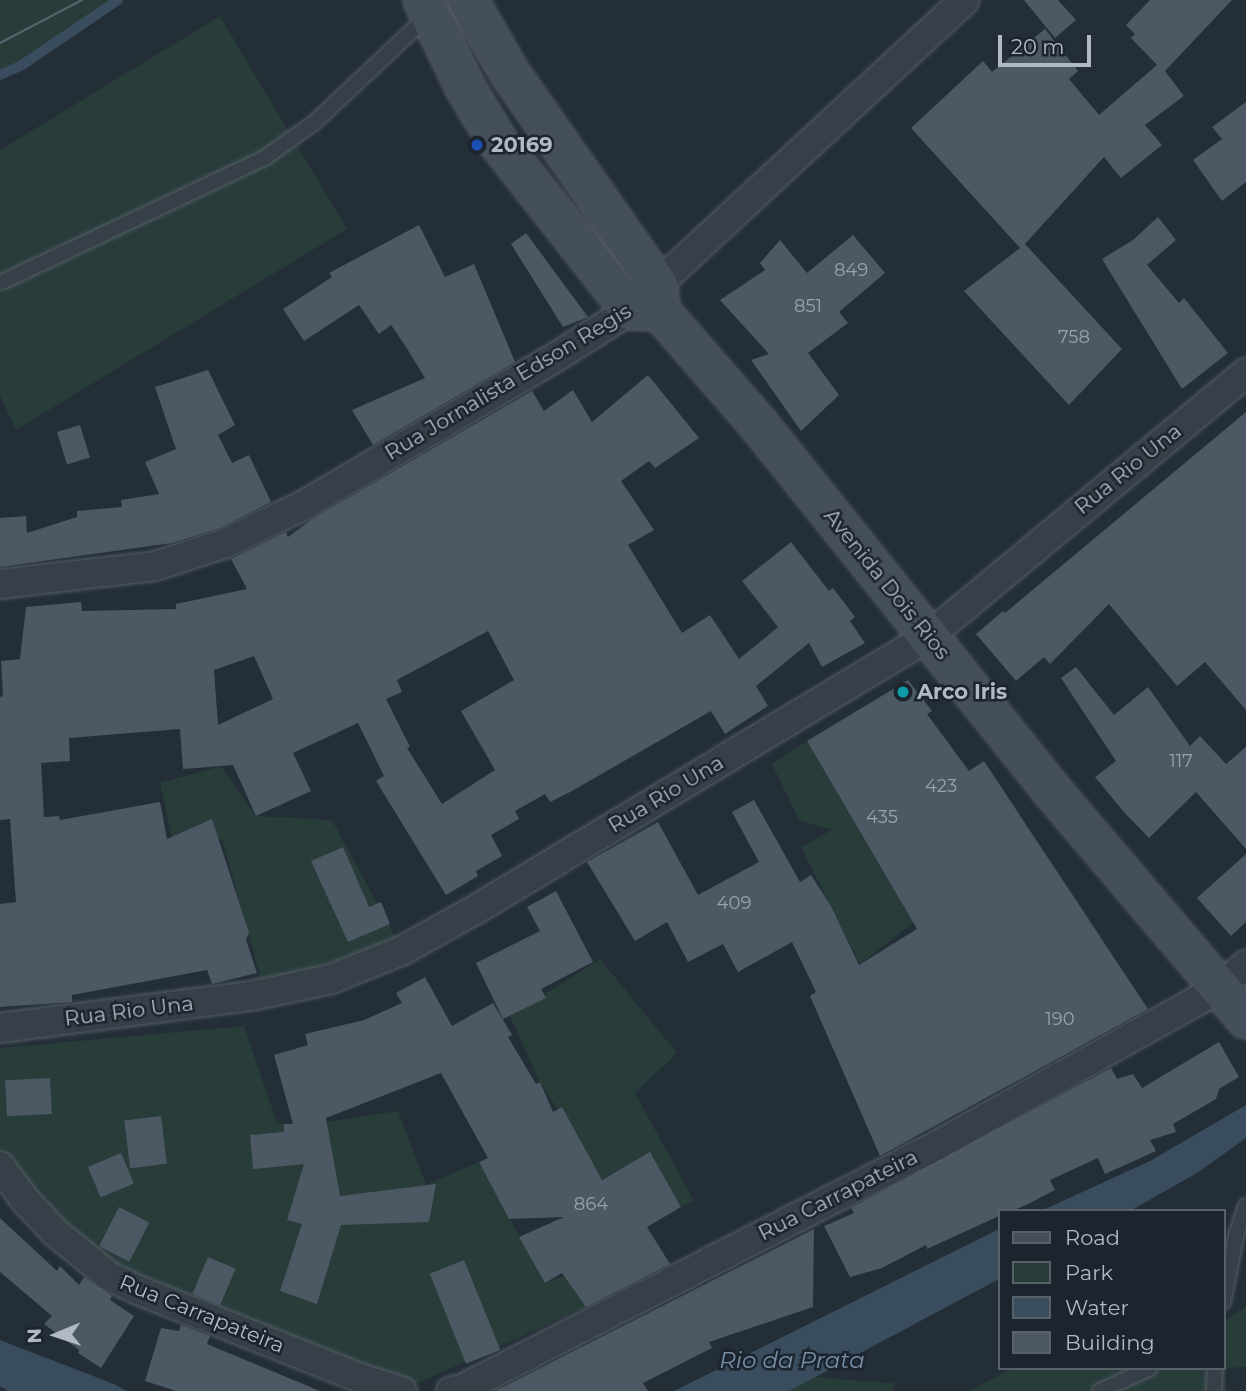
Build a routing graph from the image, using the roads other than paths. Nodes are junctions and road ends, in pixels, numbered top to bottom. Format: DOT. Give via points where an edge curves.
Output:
graph roads {
  1 [pos="468,0"];
  2 [pos="965,0"];
  3 [pos="426,7"];
  4 [pos="2,282"];
  5 [pos="649,302"];
  6 [pos="1246,373"];
  7 [pos="0,584"];
  8 [pos="929,636"];
  9 [pos="1232,977"];
  10 [pos="1246,1019"];
  11 [pos="0,1028"];
  12 [pos="0,1166"];
  13 [pos="1246,1206"];
  14 [pos="1225,1291"];
  15 [pos="1146,1370"];
  16 [pos="1215,1370"];
  17 [pos="402,1391"];
  18 [pos="451,1391"];
  19 [pos="1100,1391"];
  20 [pos="1214,1391"];
  1 -- 5 [label="main road"];
  2 -- 5 [label="street, Rua Jornalista Edson Regis" via="897,60"];
  3 -- 4 [label="lane" via="315,122 266,157"];
  3 -- 5 [label="main road" via="498,142"];
  5 -- 7 [label="street, Rua Jornalista Edson Regis" via="302,506 226,544 155,566"];
  5 -- 8 [label="main road, Avenida Dois Rios" via="759,425"];
  6 -- 8 [label="street, Rua Rio Una"];
  8 -- 9 [label="main road, Avenida Dois Rios" via="1053,792"];
  8 -- 11 [label="street, Rua Rio Una" via="403,950 331,979 251,996"];
  9 -- 10 [label="main road, Avenida Dois Rios"];
  9 -- 18 [label="street, Rua Carrapateira" via="936,1146"];
  12 -- 17 [label="street, Rua Carrapateira" via="56,1233 108,1276"];
  13 -- 14 [label="lane"];
  15 -- 19 [label="lane"];
  16 -- 20 [label="lane"];
}
